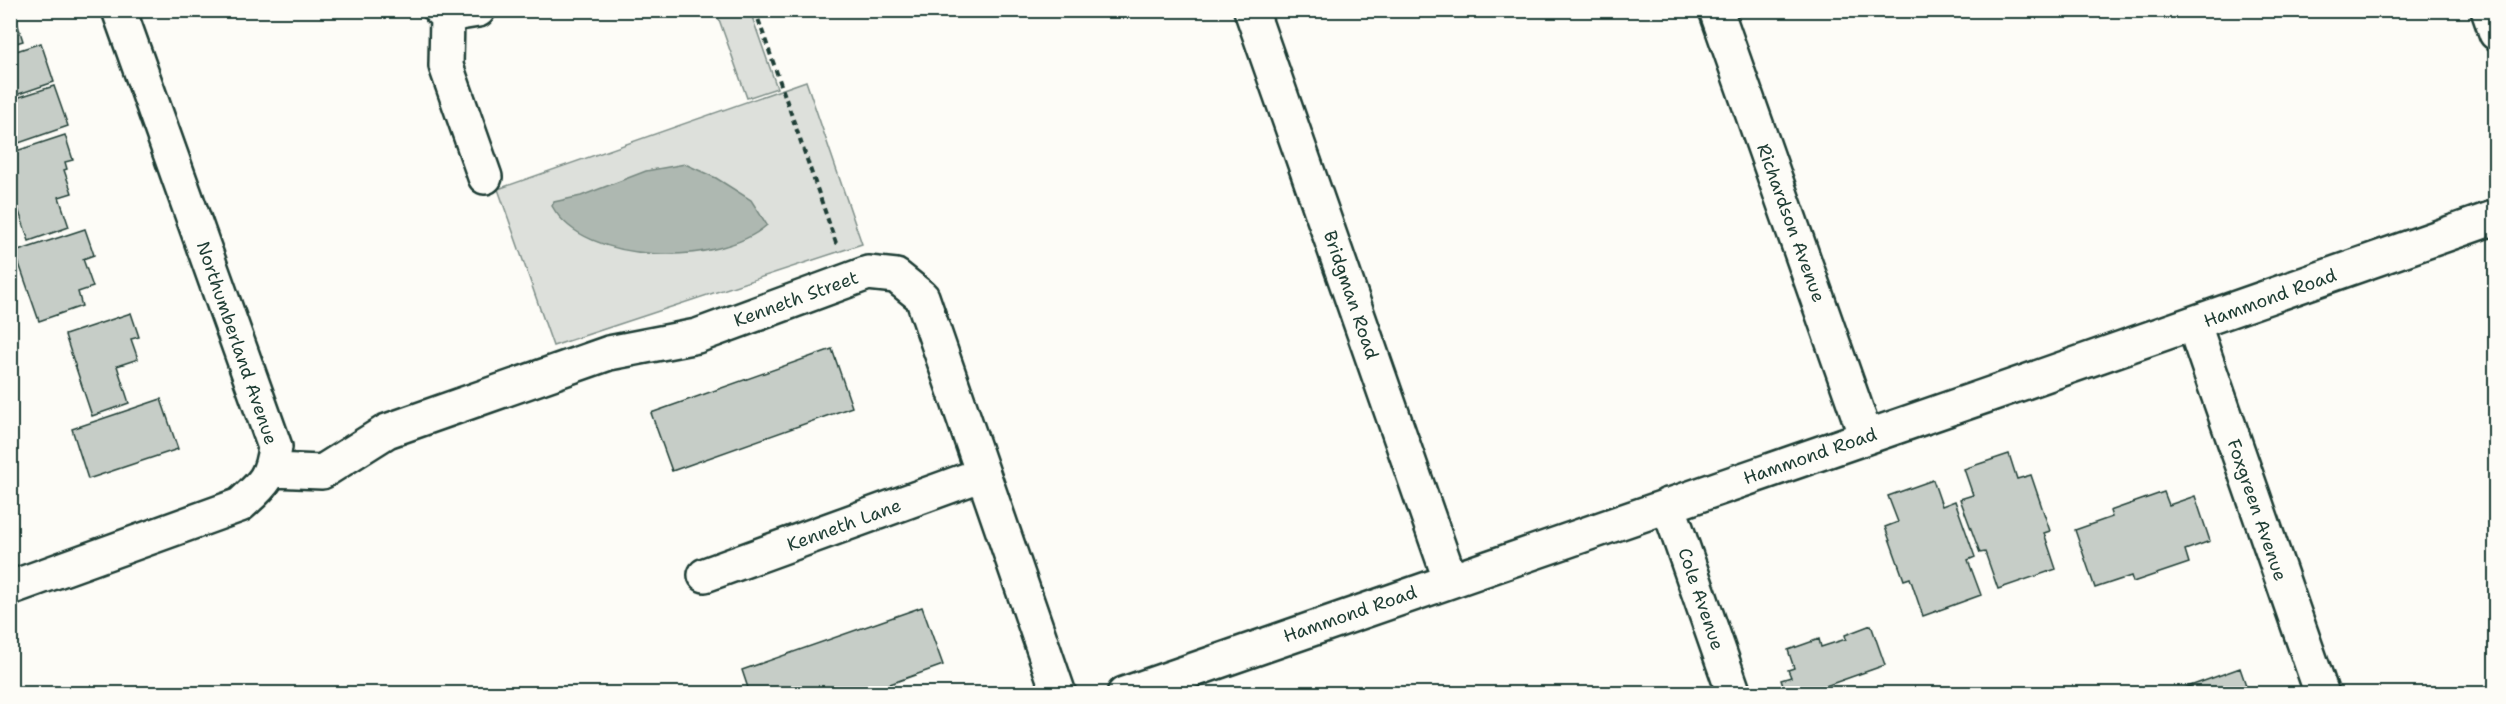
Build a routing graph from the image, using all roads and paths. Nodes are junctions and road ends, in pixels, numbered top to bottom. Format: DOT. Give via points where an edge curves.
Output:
graph roads {
  1 [pos="119,10"];
  2 [pos="755,10"];
  3 [pos="1251,10"];
  4 [pos="1716,10"];
  5 [pos="2488,10"];
  6 [pos="455,12"];
  7 [pos="2496,33"];
  8 [pos="485,177"];
  9 [pos="2496,217"];
  10 [pos="844,248"];
  11 [pos="2194,325"];
  12 [pos="1866,437"];
  13 [pos="272,470"];
  14 [pos="983,474"];
  15 [pos="1668,505"];
  16 [pos="705,575"];
  17 [pos="1450,579"];
  18 [pos="10,588"];
  19 [pos="1059,693"];
  20 [pos="1124,693"];
  21 [pos="1734,693"];
  22 [pos="2322,693"];
  1 -- 13 [label="street, Northumberland Avenue" via="275,447"];
  2 -- 10 [label="path" via="836,243"];
  3 -- 17 [label="street, Bridgman Road"];
  4 -- 12 [label="street, Richardson Avenue"];
  5 -- 7 [label="street"];
  6 -- 8 [label="street" via="446,66"];
  9 -- 11 [label="street, Hammond Road"];
  11 -- 12 [label="street, Hammond Road"];
  11 -- 22 [label="street, Foxgreen Avenue"];
  12 -- 15 [label="street, Hammond Road"];
  13 -- 14 [label="street, Kenneth Street" via="322,472 387,431 609,353 697,336 868,273 896,276 922,297"];
  13 -- 18 [label="street, Northumberland Avenue" via="266,482 240,505"];
  14 -- 16 [label="street, Kenneth Lane"];
  14 -- 19 [label="street, Kenneth Street"];
  15 -- 17 [label="street, Hammond Road"];
  15 -- 21 [label="street, Cole Avenue"];
  17 -- 20 [label="street, Hammond Road"];
}
